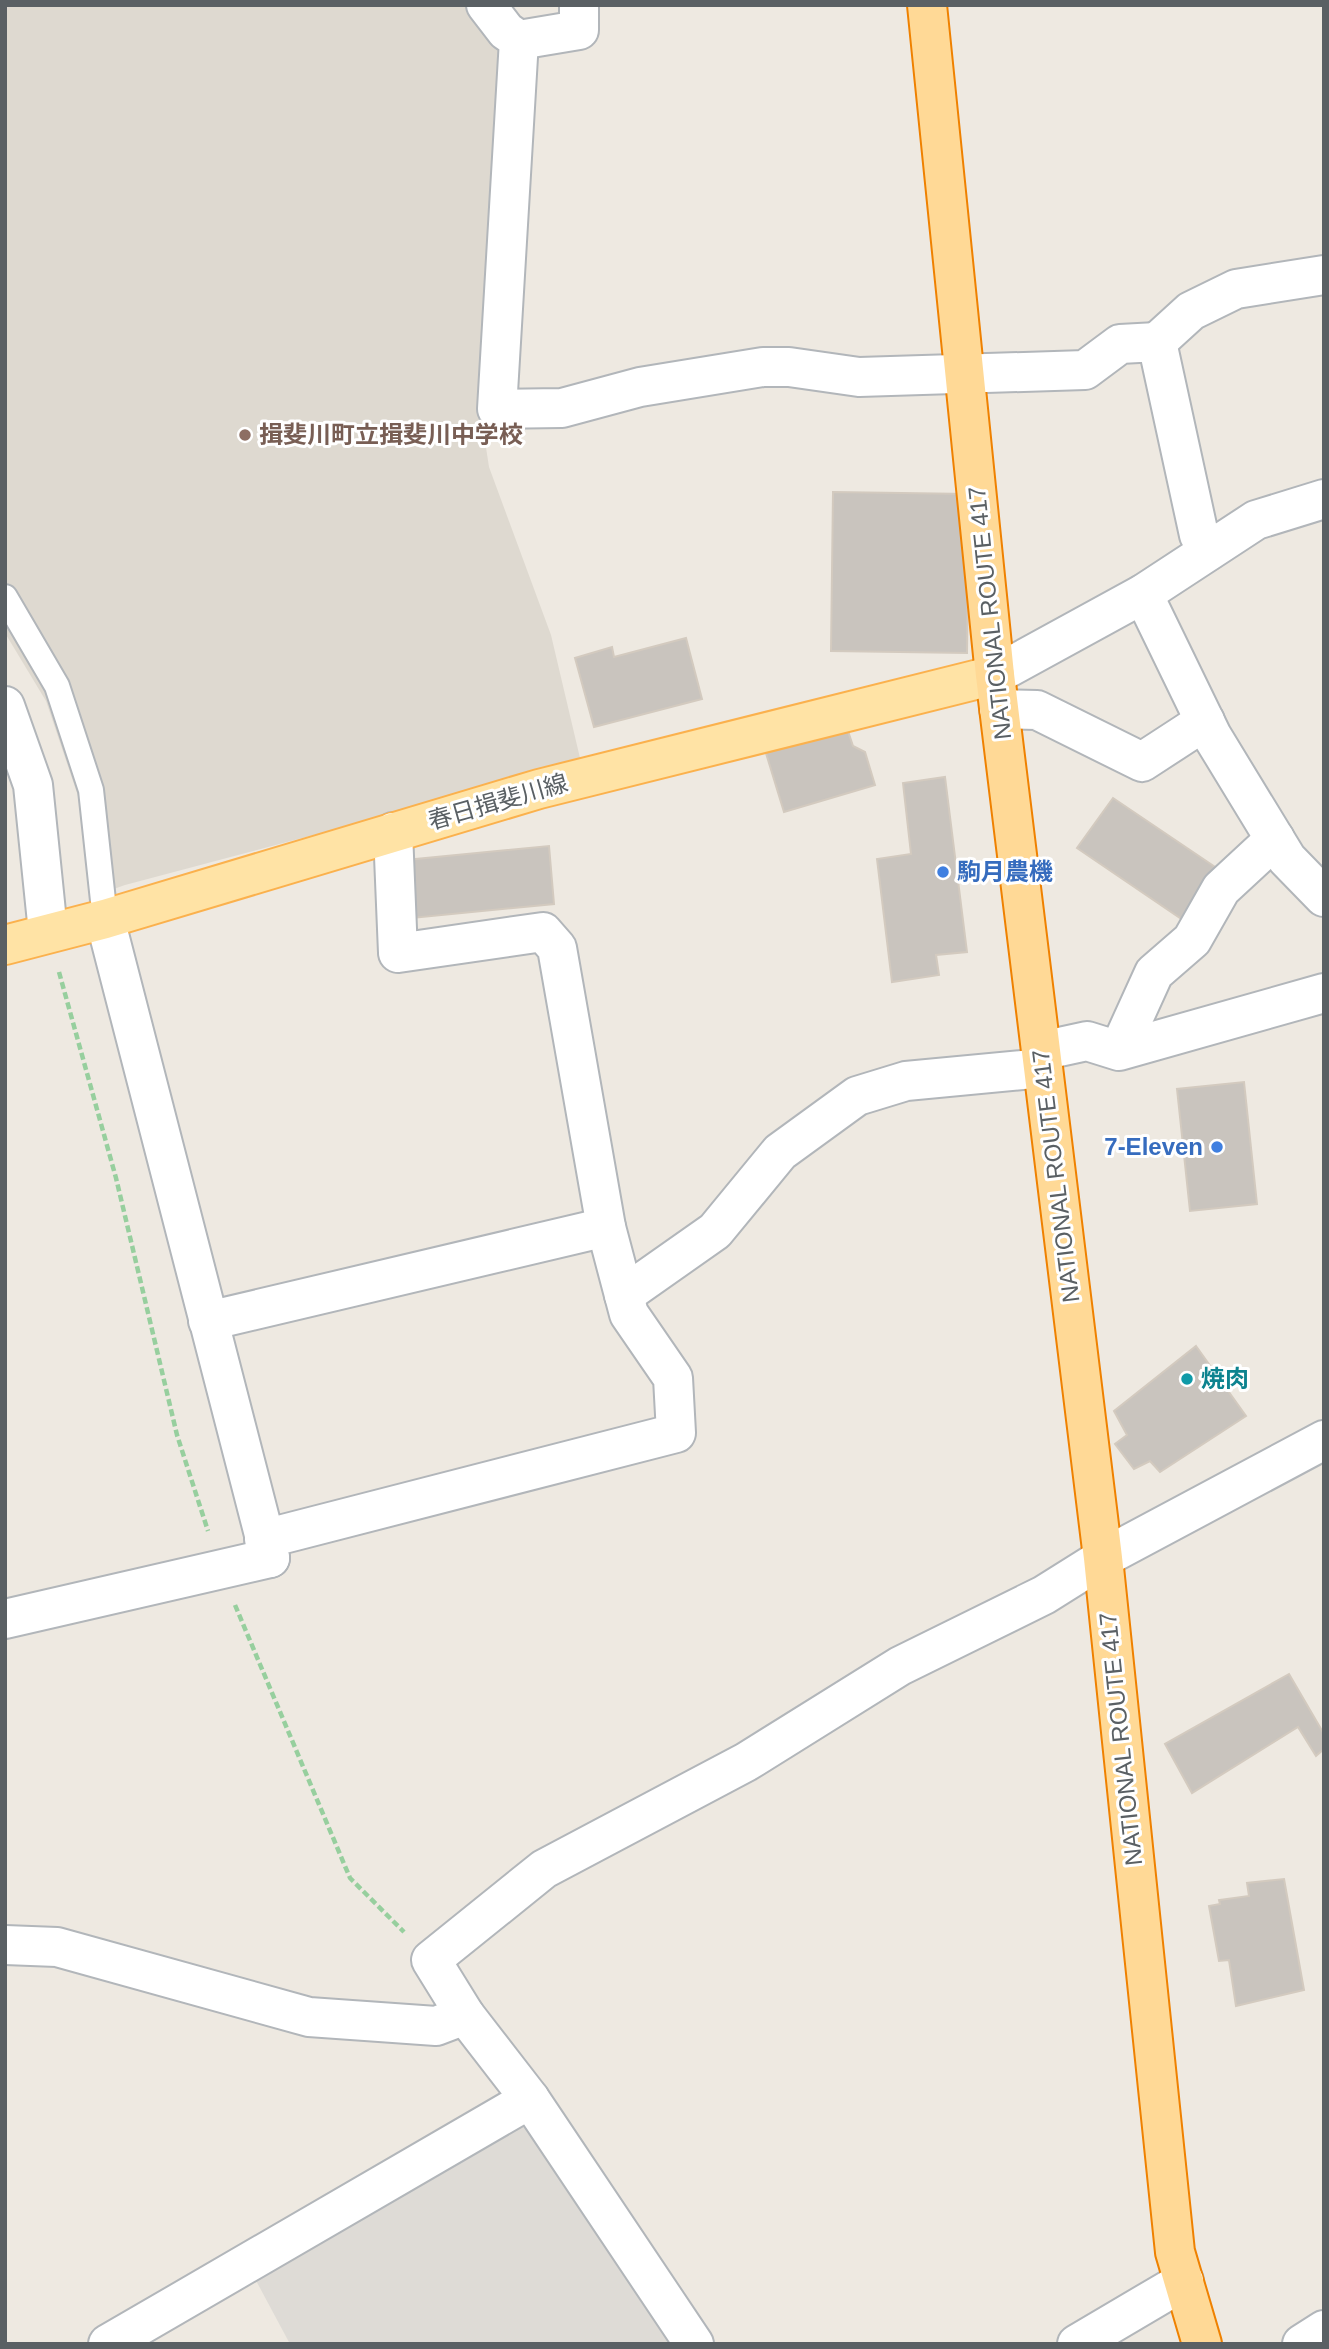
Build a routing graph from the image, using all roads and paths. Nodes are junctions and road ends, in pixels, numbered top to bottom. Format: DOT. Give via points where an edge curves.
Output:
graph roads {
  1 [pos="486,5"];
  2 [pos="579,5"];
  3 [pos="927,5"];
  4 [pos="519,40"];
  5 [pos="1324,275"];
  6 [pos="1157,342"];
  7 [pos="965,375"];
  8 [pos="1324,499"];
  9 [pos="1208,551"];
  10 [pos="1143,594"];
  11 [pos="5,597"];
  12 [pos="997,692"];
  13 [pos="5,706"];
  14 [pos="1205,721"];
  15 [pos="393,832"];
  16 [pos="1275,839"];
  17 [pos="1324,897"];
  18 [pos="105,919"];
  19 [pos="48,932"];
  20 [pos="5,945"];
  21 [pos="1324,993"];
  22 [pos="1124,1049"];
  23 [pos="1042,1059"];
  24 [pos="606,1227"];
  25 [pos="624,1295"];
  26 [pos="208,1321"];
  27 [pos="1324,1440"];
  28 [pos="267,1548"];
  29 [pos="1103,1558"];
  30 [pos="5,1619"];
  31 [pos="5,1945"];
  32 [pos="465,2015"];
  33 [pos="530,2099"];
  34 [pos="1184,2281"];
  35 [pos="1324,2330"];
  36 [pos="108,2344"];
  37 [pos="694,2344"];
  38 [pos="1077,2344"];
  39 [pos="1202,2344"];
  40 [pos="1302,2344"];
  1 -- 4 [label="street"];
  2 -- 4 [label="street" via="579,30"];
  3 -- 7 [label="highway, NATIONAL ROUTE 417"];
  4 -- 7 [label="street" via="497,409 562,408 640,387 763,367 859,377"];
  5 -- 6 [label="street" via="1236,289 1191,311"];
  6 -- 7 [label="street" via="1120,344 1085,370"];
  6 -- 9 [label="street" via="1199,535"];
  7 -- 12 [label="highway, NATIONAL ROUTE 417"];
  8 -- 9 [label="street" via="1255,520"];
  9 -- 10 [label="street"];
  10 -- 12 [label="street"];
  10 -- 14 [label="street"];
  11 -- 18 [label="lane" via="57,687 91,790"];
  12 -- 14 [label="street" via="1142,762"];
  12 -- 15 [label="main road, 春日揖斐川線" via="539,789"];
  12 -- 23 [label="highway, NATIONAL ROUTE 417"];
  13 -- 19 [label="street" via="33,785"];
  14 -- 16 [label="street"];
  15 -- 18 [label="main road, 春日揖斐川線"];
  15 -- 24 [label="street" via="398,953 543,932 557,948"];
  16 -- 17 [label="street" via="1287,859"];
  16 -- 22 [label="street" via="1222,890 1192,940 1154,973 1124,1039"];
  18 -- 19 [label="main road, 春日揖斐川線"];
  18 -- 26 [label="street"];
  19 -- 20 [label="main road, 春日揖斐川線"];
  21 -- 22 [label="street"];
  22 -- 23 [label="street" via="1087,1041"];
  23 -- 25 [label="street" via="906,1081 858,1096 780,1152 715,1231"];
  23 -- 29 [label="highway, NATIONAL ROUTE 417"];
  24 -- 25 [label="street"];
  24 -- 26 [label="street"];
  25 -- 28 [label="street" via="629,1314 673,1378 676,1433"];
  26 -- 28 [label="street"];
  27 -- 29 [label="street"];
  28 -- 30 [label="street"];
  29 -- 32 [label="street" via="1044,1595 900,1666 746,1762 544,1869 431,1960"];
  29 -- 34 [label="highway, NATIONAL ROUTE 417" via="1175,2252"];
  31 -- 32 [label="street" via="57,1947 309,2017 436,2026"];
  32 -- 33 [label="street"];
  33 -- 36 [label="street"];
  33 -- 37 [label="street"];
  34 -- 38 [label="street"];
  34 -- 39 [label="highway, NATIONAL ROUTE 417"];
  35 -- 40 [label="street"];
}
